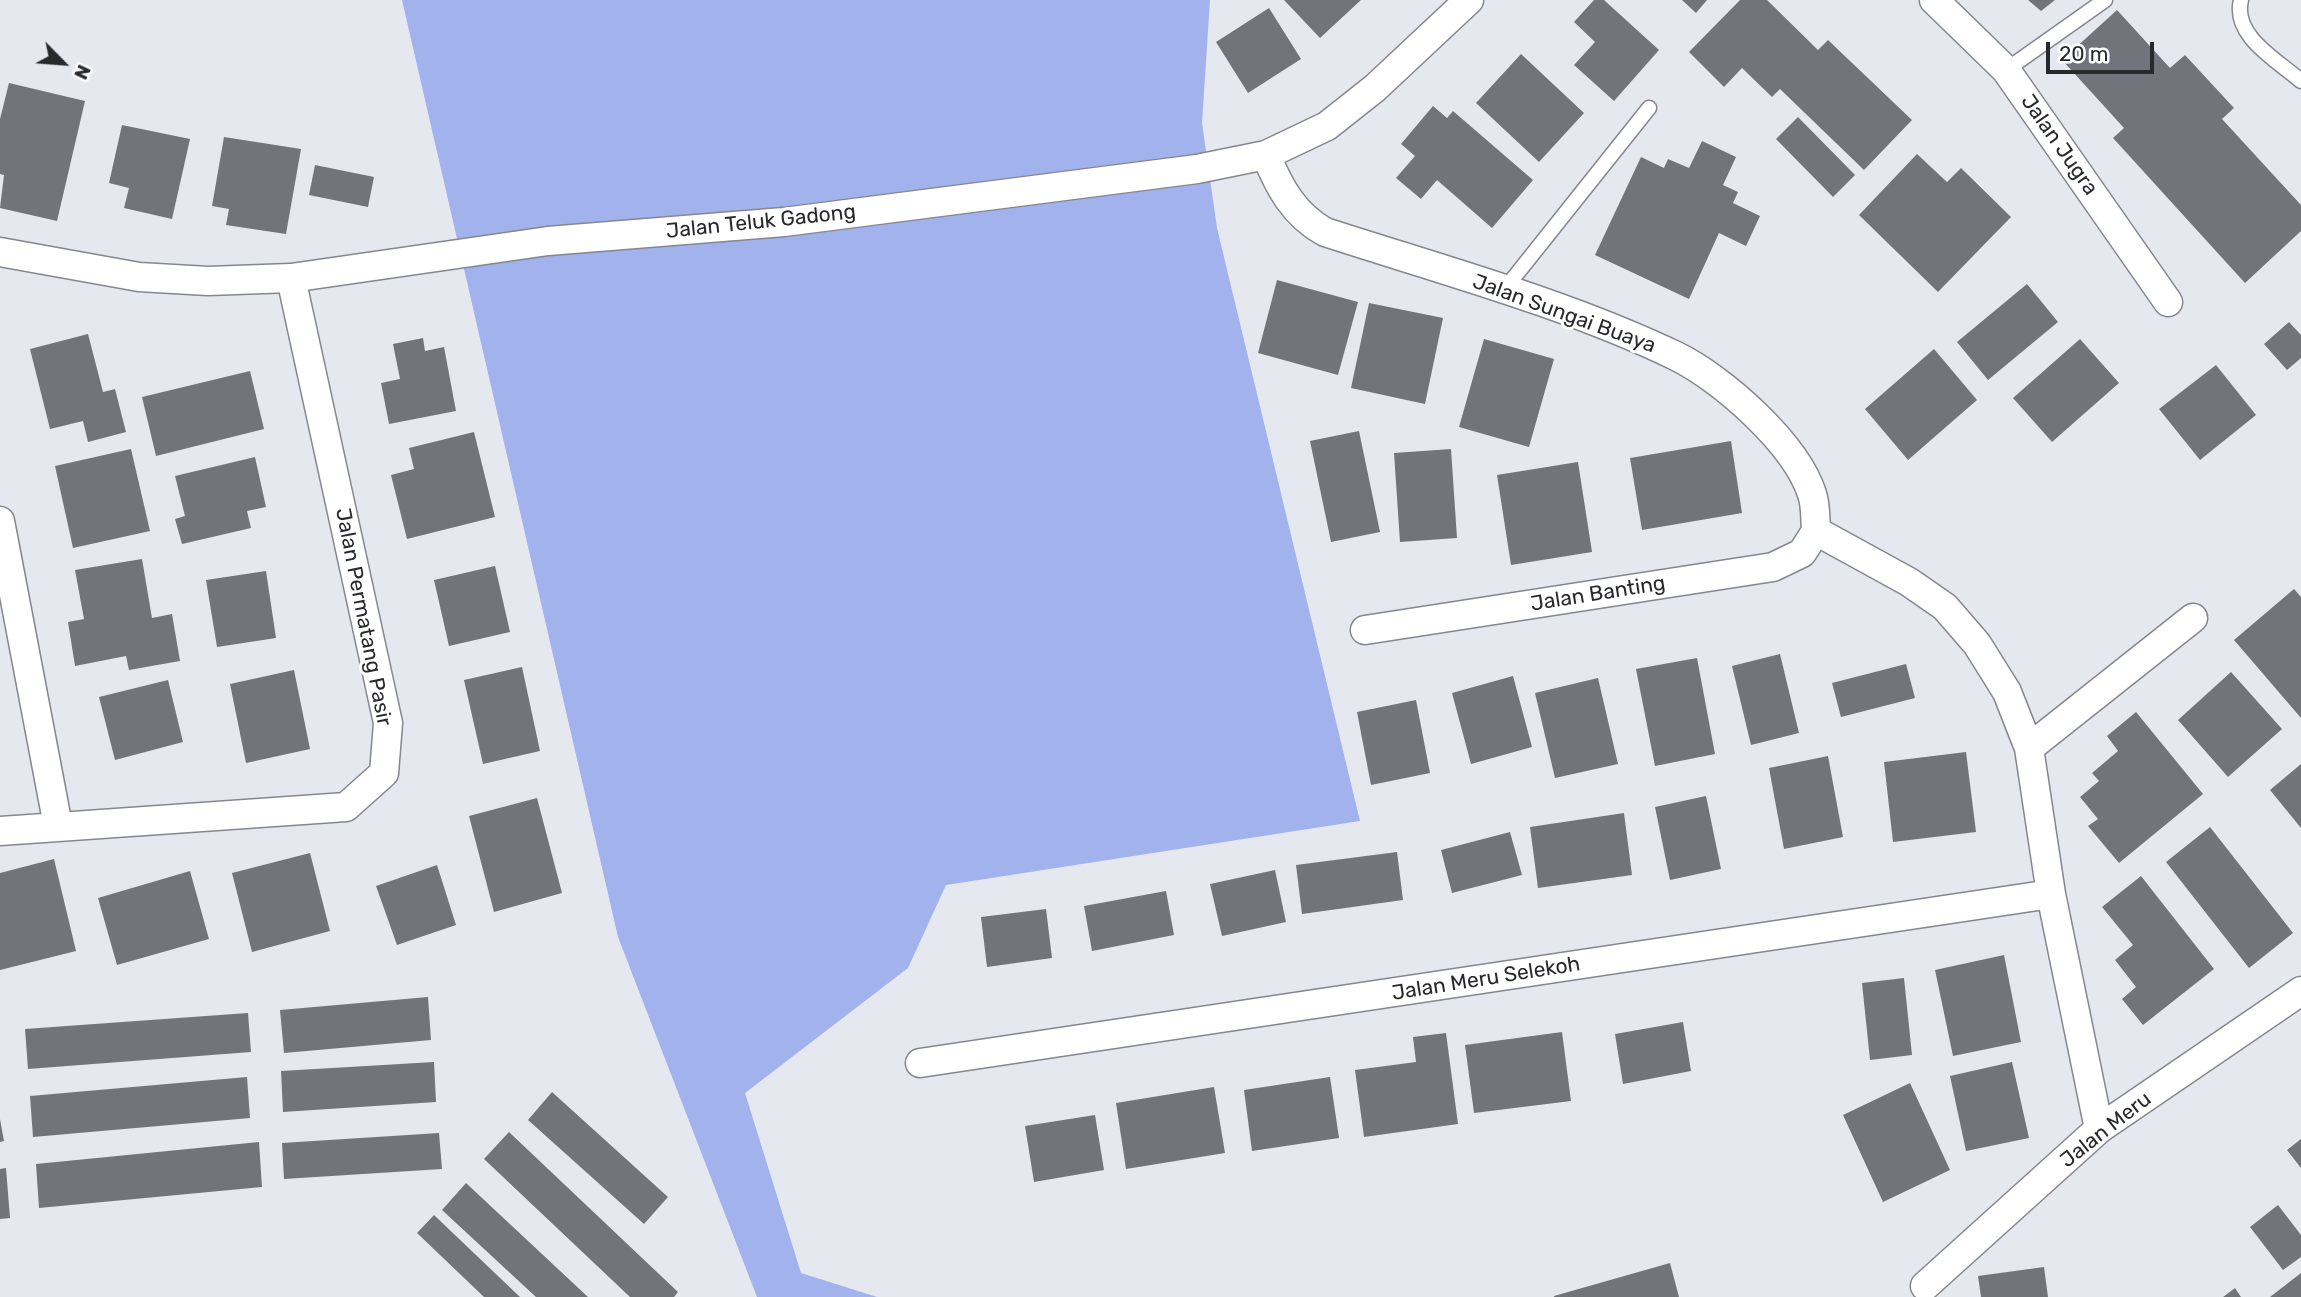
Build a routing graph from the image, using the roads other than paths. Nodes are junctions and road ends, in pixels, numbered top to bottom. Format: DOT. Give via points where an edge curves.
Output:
graph roads {
  1 [pos="1469,0"];
  2 [pos="1934,0"];
  3 [pos="2105,0"];
  4 [pos="2241,0"];
  5 [pos="2006,70"];
  6 [pos="2301,81"];
  7 [pos="1649,107"];
  8 [pos="1266,155"];
  9 [pos="0,252"];
  10 [pos="291,278"];
  11 [pos="1504,290"];
  12 [pos="2168,302"];
  13 [pos="0,521"];
  14 [pos="1816,531"];
  15 [pos="2193,618"];
  16 [pos="1365,629"];
  17 [pos="2029,748"];
  18 [pos="58,826"];
  19 [pos="0,831"];
  20 [pos="2051,894"];
  21 [pos="2301,991"];
  22 [pos="920,1063"];
  23 [pos="2099,1129"];
  24 [pos="1925,1286"];
  1 -- 8 [label="street, Jalan Teluk Gadong" via="1327,126"];
  2 -- 5 [label="street, Jalan Jugra"];
  3 -- 5 [label="lane"];
  4 -- 6 [label="lane" via="2239,18 2248,35"];
  5 -- 12 [label="street, Jalan Jugra"];
  7 -- 11 [label="lane"];
  8 -- 10 [label="street, Jalan Teluk Gadong" via="1197,169 784,222 548,241"];
  8 -- 11 [label="street, Jalan Sungai Buaya" via="1292,206 1310,224"];
  9 -- 10 [label="street, Jalan Teluk Gadong" via="139,277 208,281"];
  10 -- 18 [label="street, Jalan Permatang Pasir" via="388,723 384,773 346,807"];
  11 -- 14 [label="street, Jalan Sungai Buaya" via="1678,357 1731,393 1797,463 1813,495"];
  13 -- 18 [label="street"];
  14 -- 16 [label="street, Jalan Banting" via="1802,553 1773,567"];
  14 -- 17 [label="street" via="1945,607 2007,691"];
  15 -- 17 [label="street"];
  17 -- 20 [label="street"];
  18 -- 19 [label="street, Jalan Permatang Pasir"];
  20 -- 22 [label="street, Jalan Meru Selekoh"];
  20 -- 23 [label="street"];
  21 -- 23 [label="street, Jalan Meru"];
  23 -- 24 [label="street, Jalan Meru"];
}
